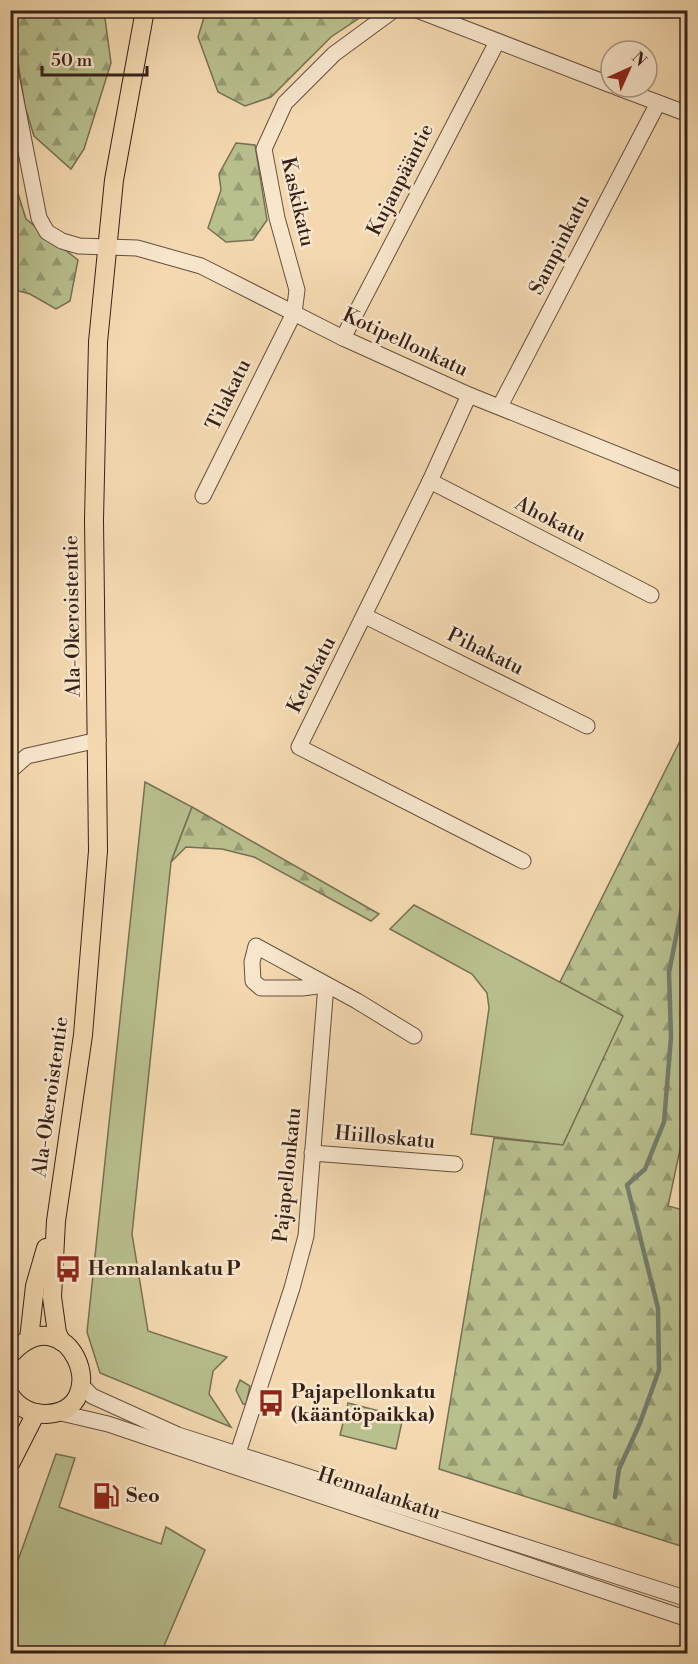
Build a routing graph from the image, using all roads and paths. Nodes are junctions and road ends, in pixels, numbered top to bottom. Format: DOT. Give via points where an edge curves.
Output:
graph roads {
  1 [pos="145,10"];
  2 [pos="394,10"];
  3 [pos="417,10"];
  4 [pos="497,42"];
  5 [pos="10,70"];
  6 [pos="599,80"];
  7 [pos="648,99"];
  8 [pos="658,103"];
  9 [pos="687,114"];
  10 [pos="106,247"];
  11 [pos="294,313"];
  12 [pos="343,338"];
  13 [pos="469,395"];
  14 [pos="500,406"];
  15 [pos="430,482"];
  16 [pos="687,483"];
  17 [pos="203,496"];
  18 [pos="651,595"];
  19 [pos="365,616"];
  20 [pos="587,726"];
  21 [pos="98,740"];
  22 [pos="10,771"];
  23 [pos="523,861"];
  24 [pos="326,985"];
  25 [pos="414,1036"];
  26 [pos="312,1153"];
  27 [pos="455,1164"];
  28 [pos="56,1221"];
  29 [pos="29,1340"];
  30 [pos="61,1341"];
  31 [pos="10,1355"];
  32 [pos="81,1385"];
  33 [pos="10,1395"];
  34 [pos="57,1412"];
  35 [pos="36,1413"];
  36 [pos="235,1462"];
  37 [pos="10,1464"];
  38 [pos="687,1599"];
  39 [pos="687,1619"];
  1 -- 10 [label="main road, Ala-Okeroistentie"];
  2 -- 11 [label="street, Kaskikatu" via="334,54 285,103 264,149 277,218 297,290"];
  3 -- 4 [label="street"];
  4 -- 6 [label="street"];
  4 -- 12 [label="street, Kujanpääntie"];
  5 -- 10 [label="street, Kotipellonkatu" via="39,218 48,232 62,241"];
  7 -- 8 [label="street"];
  8 -- 9 [label="street"];
  8 -- 14 [label="street, Sampinkatu"];
  10 -- 11 [label="street, Kotipellonkatu" via="137,248 179,258"];
  10 -- 21 [label="main road, Ala-Okeroistentie" via="94,434"];
  11 -- 12 [label="street, Kotipellonkatu"];
  11 -- 17 [label="street, Tilakatu"];
  12 -- 13 [label="street, Kotipellonkatu"];
  13 -- 14 [label="street, Kotipellonkatu"];
  13 -- 15 [label="street, Ketokatu"];
  14 -- 16 [label="street, Kotipellonkatu"];
  15 -- 18 [label="street, Ahokatu"];
  15 -- 19 [label="street, Ketokatu"];
  19 -- 20 [label="street, Pihakatu"];
  19 -- 23 [label="street, Ketokatu" via="299,747"];
  21 -- 22 [label="street" via="27,756"];
  21 -- 28 [label="main road, Ala-Okeroistentie" via="98,851 91,947 83,1035"];
  24 -- 24 [label="street" via="266,952 256,946 253,981 261,988"];
  24 -- 25 [label="street"];
  24 -- 26 [label="street, Pajapellonkatu"];
  26 -- 27 [label="street, Hiilloskatu"];
  26 -- 36 [label="street, Pajapellonkatu" via="306,1236"];
  28 -- 29 [label="main road, Ala-Okeroistentie" via="36,1286"];
  28 -- 30 [label="main road, Ala-Okeroistentie" via="52,1297"];
  29 -- 30 [label="main road" via="40,1336"];
  29 -- 31 [label="main road"];
  30 -- 32 [label="main road" via="77,1356"];
  32 -- 34 [label="main road" via="74,1399"];
  32 -- 36 [label="street, Hennalankatu" via="92,1396 132,1416"];
  33 -- 35 [label="main road" via="20,1406"];
  34 -- 35 [label="main road"];
  34 -- 36 [label="street, Hennalankatu"];
  35 -- 37 [label="main road"];
  36 -- 38 [label="street, Hennalankatu"];
  36 -- 39 [label="street, Hennalankatu"];
}
